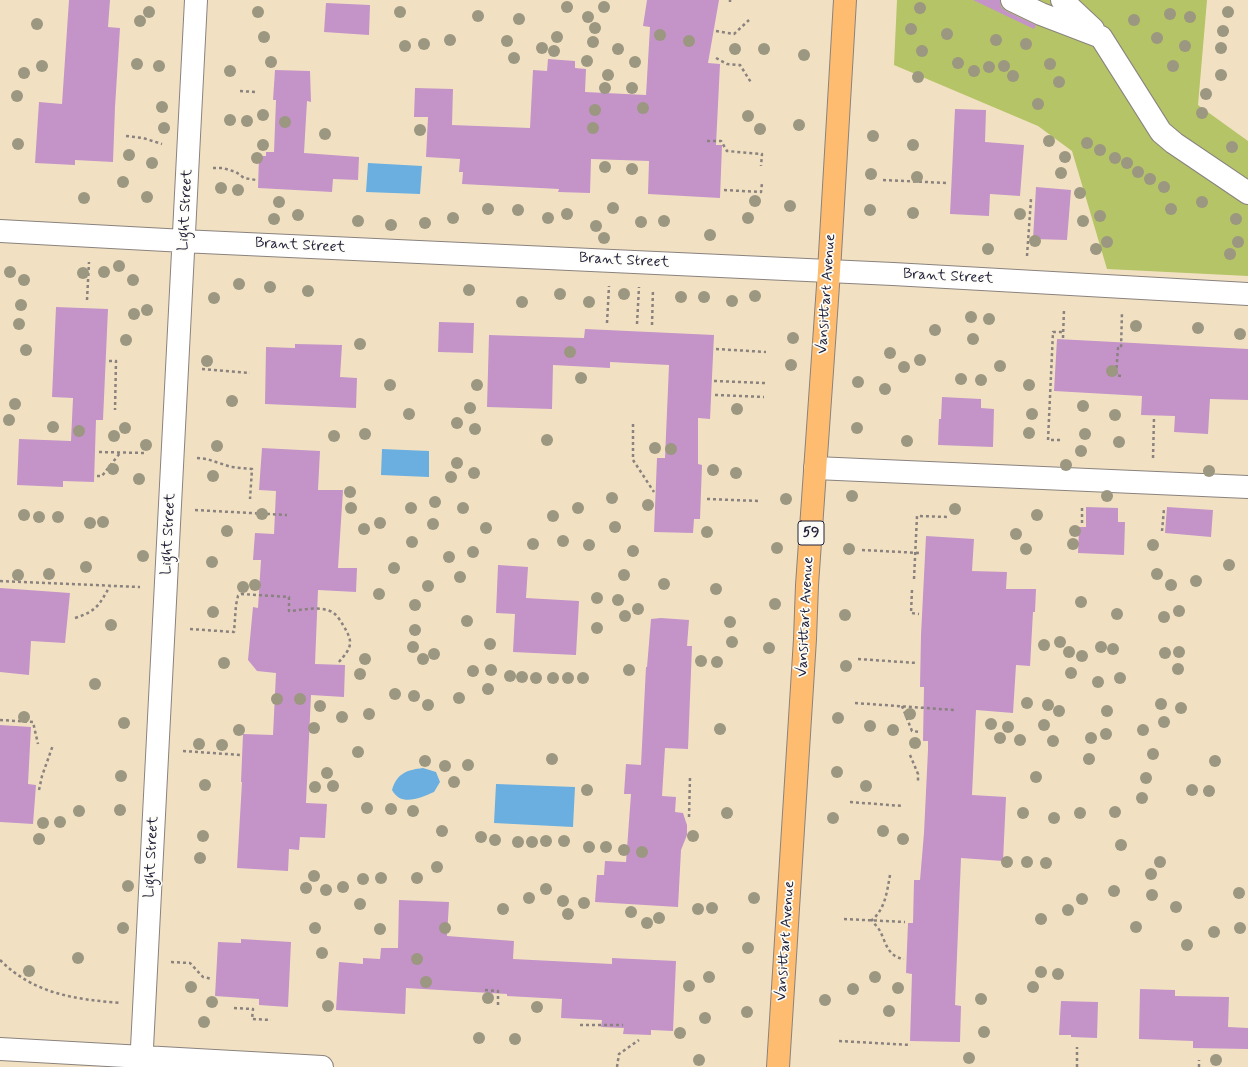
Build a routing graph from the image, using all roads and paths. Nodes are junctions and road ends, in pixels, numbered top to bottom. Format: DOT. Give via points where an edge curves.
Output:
graph roads {
  1 [pos="196,0"];
  2 [pos="845,0"];
  3 [pos="1012,0"];
  4 [pos="1062,0"];
  5 [pos="749,20"];
  6 [pos="716,31"];
  7 [pos="1101,37"];
  8 [pos="716,58"];
  9 [pos="752,84"];
  10 [pos="240,91"];
  11 [pos="255,92"];
  12 [pos="126,136"];
  13 [pos="707,141"];
  14 [pos="168,146"];
  15 [pos="761,166"];
  16 [pos="206,168"];
  17 [pos="256,180"];
  18 [pos="883,180"];
  19 [pos="762,183"];
  20 [pos="947,183"];
  21 [pos="724,190"];
  22 [pos="1248,193"];
  23 [pos="1031,199"];
  24 [pos="0,231"];
  25 [pos="184,241"];
  26 [pos="89,256"];
  27 [pos="829,270"];
  28 [pos="609,280"];
  29 [pos="640,281"];
  30 [pos="654,282"];
  31 [pos="1025,282"];
  32 [pos="1248,294"];
  33 [pos="87,300"];
  34 [pos="1064,305"];
  35 [pos="1122,308"];
  36 [pos="607,323"];
  37 [pos="637,324"];
  38 [pos="652,325"];
  39 [pos="1063,332"];
  40 [pos="1063,338"];
  41 [pos="716,349"];
  42 [pos="766,352"];
  43 [pos="109,360"];
  44 [pos="198,369"];
  45 [pos="250,373"];
  46 [pos="1121,376"];
  47 [pos="714,382"];
  48 [pos="765,383"];
  49 [pos="715,395"];
  50 [pos="764,397"];
  51 [pos="115,410"];
  52 [pos="1154,418"];
  53 [pos="632,424"];
  54 [pos="1060,440"];
  55 [pos="99,452"];
  56 [pos="120,453"];
  57 [pos="153,454"];
  58 [pos="193,458"];
  59 [pos="815,468"];
  60 [pos="97,476"];
  61 [pos="1152,483"];
  62 [pos="1248,487"];
  63 [pos="654,492"];
  64 [pos="250,499"];
  65 [pos="707,499"];
  66 [pos="759,501"];
  67 [pos="190,510"];
  68 [pos="288,515"];
  69 [pos="949,517"];
  70 [pos="862,550"];
  71 [pos="916,553"];
  72 [pos="920,553"];
  73 [pos="914,579"];
  74 [pos="0,581"];
  75 [pos="110,586"];
  76 [pos="146,588"];
  77 [pos="912,590"];
  78 [pos="919,614"];
  79 [pos="75,618"];
  80 [pos="185,629"];
  81 [pos="858,659"];
  82 [pos="338,663"];
  83 [pos="917,663"];
  84 [pos="855,703"];
  85 [pos="902,706"];
  86 [pos="954,710"];
  87 [pos="0,720"];
  88 [pos="920,732"];
  89 [pos="38,744"];
  90 [pos="53,745"];
  91 [pos="179,751"];
  92 [pos="241,755"];
  93 [pos="910,755"];
  94 [pos="690,776"];
  95 [pos="918,780"];
  96 [pos="39,790"];
  97 [pos="850,802"];
  98 [pos="904,806"];
  99 [pos="689,817"];
  100 [pos="890,875"];
  101 [pos="844,919"];
  102 [pos="872,920"];
  103 [pos="905,922"];
  104 [pos="904,959"];
  105 [pos="0,960"];
  106 [pos="169,962"];
  107 [pos="212,979"];
  108 [pos="485,990"];
  109 [pos="126,1003"];
  110 [pos="234,1008"];
  111 [pos="498,1008"];
  112 [pos="271,1020"];
  113 [pos="580,1025"];
  114 [pos="623,1025"];
  115 [pos="639,1040"];
  116 [pos="839,1041"];
  117 [pos="911,1045"];
  118 [pos="1077,1047"];
  119 [pos="0,1048"];
  120 [pos="1199,1060"];
  121 [pos="141,1061"];
  122 [pos="322,1067"];
  123 [pos="618,1067"];
  124 [pos="778,1067"];
  125 [pos="1077,1067"];
  126 [pos="1198,1067"];
  1 -- 25 [label="street, Light Street"];
  2 -- 27 [label="main road, Vansittart Avenue / 59"];
  3 -- 7 [label="street"];
  4 -- 7 [label="street"];
  5 -- 6 [label="path" via="734,34"];
  7 -- 22 [label="street" via="1161,132"];
  8 -- 9 [label="path" via="727,64 740,65"];
  10 -- 11 [label="path"];
  12 -- 14 [label="path"];
  13 -- 15 [label="path" via="720,141 727,151 762,154"];
  16 -- 17 [label="path" via="223,168 244,178"];
  18 -- 20 [label="path"];
  19 -- 21 [label="path" via="761,192"];
  23 -- 31 [label="path"];
  24 -- 25 [label="street, Brant Street"];
  25 -- 27 [label="street, Brant Street"];
  25 -- 121 [label="street, Light Street"];
  26 -- 33 [label="path"];
  27 -- 31 [label="street, Brant Street"];
  27 -- 59 [label="main road, Vansittart Avenue / 59"];
  28 -- 36 [label="path"];
  29 -- 37 [label="path"];
  30 -- 38 [label="path"];
  31 -- 32 [label="street, Brant Street"];
  34 -- 39 [label="path"];
  35 -- 46 [label="path" via="1121,348 1118,348 1116,375"];
  39 -- 40 [label="path"];
  39 -- 54 [label="path" via="1053,332 1048,440"];
  41 -- 42 [label="path"];
  43 -- 51 [label="path" via="116,361"];
  44 -- 45 [label="path"];
  47 -- 48 [label="path"];
  49 -- 50 [label="path"];
  52 -- 61 [label="path"];
  53 -- 63 [label="path" via="633,460"];
  55 -- 56 [label="path"];
  56 -- 57 [label="path"];
  56 -- 60 [label="path" via="102,476"];
  58 -- 64 [label="path" via="252,469"];
  59 -- 61 [label="street"];
  59 -- 124 [label="main road, Vansittart Avenue / 59"];
  61 -- 62 [label="street"];
  65 -- 66 [label="path"];
  67 -- 68 [label="path"];
  69 -- 71 [label="path" via="918,516"];
  70 -- 71 [label="path"];
  71 -- 72 [label="path"];
  71 -- 73 [label="path"];
  74 -- 75 [label="path"];
  75 -- 76 [label="path"];
  75 -- 79 [label="path" via="96,608 84,616"];
  77 -- 78 [label="path" via="911,613"];
  80 -- 82 [label="path" via="234,632 236,605 241,594 288,597 289,611 321,609 332,611 339,618 349,634 350,641 348,650"];
  81 -- 83 [label="path"];
  84 -- 85 [label="path"];
  85 -- 86 [label="path"];
  85 -- 88 [label="path" via="912,731"];
  87 -- 89 [label="path" via="33,722"];
  90 -- 96 [label="path"];
  91 -- 92 [label="path"];
  93 -- 95 [label="path"];
  94 -- 99 [label="path"];
  97 -- 98 [label="path"];
  100 -- 102 [label="path" via="883,905"];
  101 -- 102 [label="path"];
  102 -- 103 [label="path"];
  102 -- 104 [label="path" via="892,954"];
  105 -- 109 [label="path" via="23,979 44,990 68,997"];
  106 -- 107 [label="path" via="190,963 203,977"];
  108 -- 111 [label="path" via="498,991"];
  110 -- 112 [label="path" via="253,1009 252,1019"];
  113 -- 114 [label="path"];
  115 -- 123 [label="path" via="619,1054"];
  116 -- 117 [label="path"];
  118 -- 125 [label="path"];
  119 -- 121 [label="street"];
  120 -- 126 [label="path"];
  121 -- 122 [label="street"];
}
